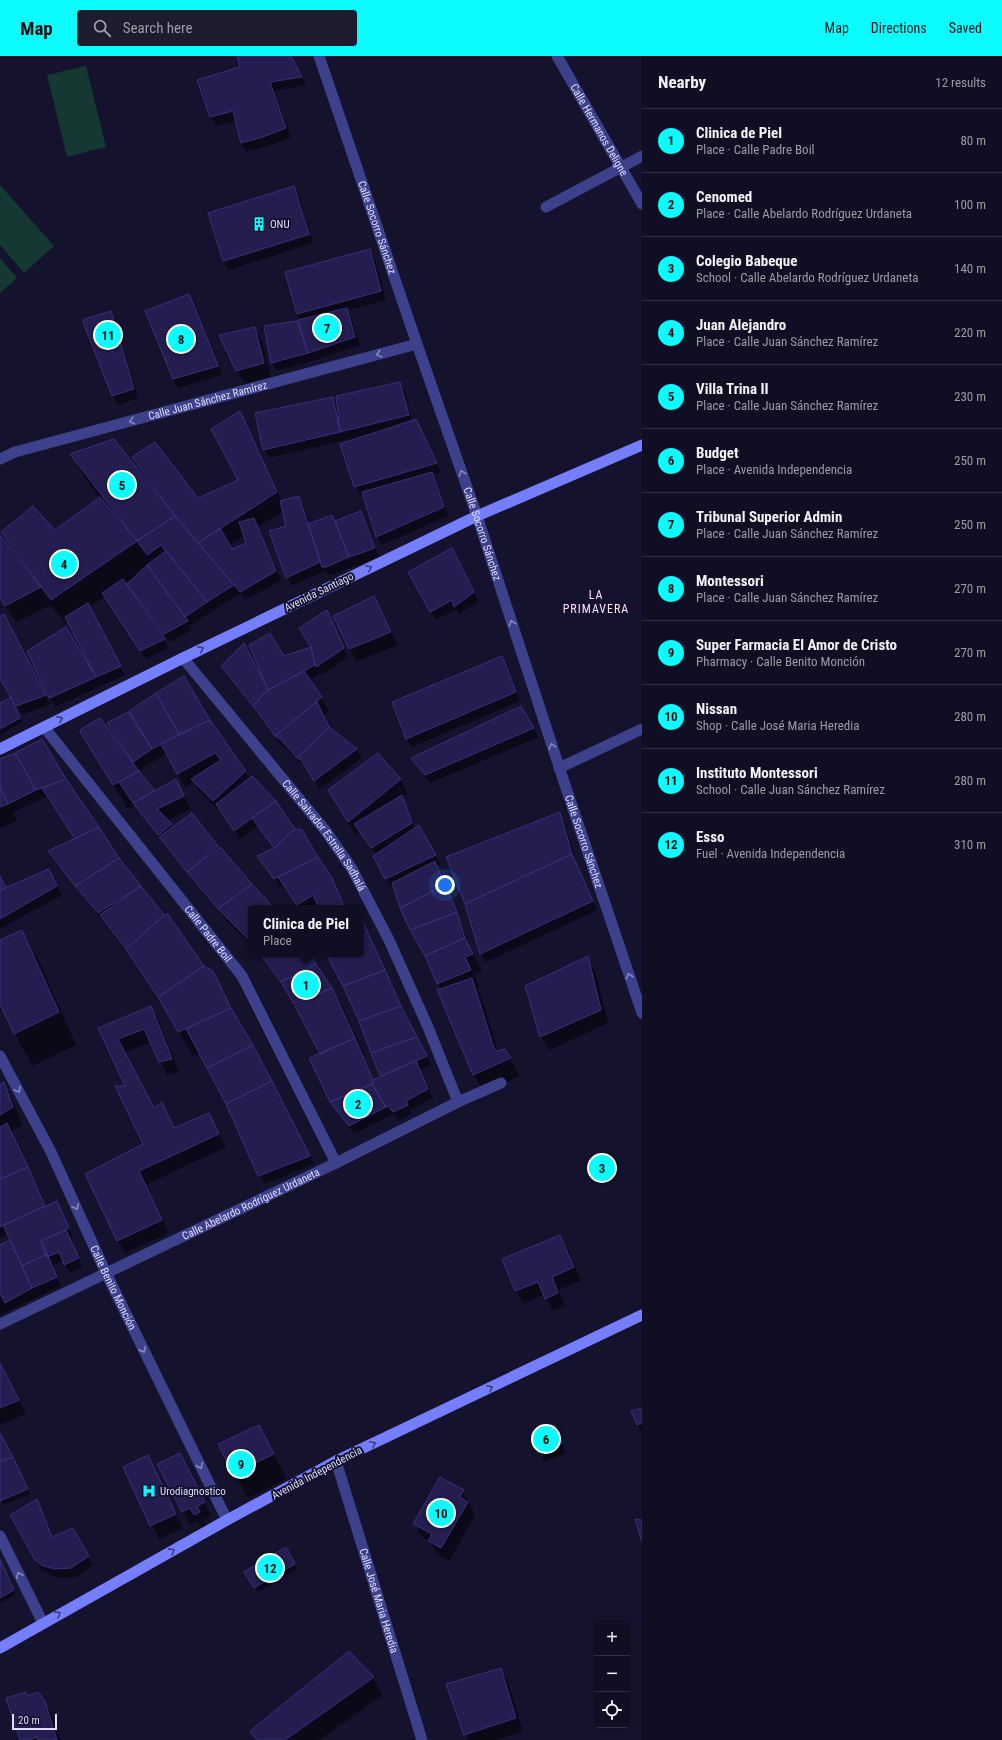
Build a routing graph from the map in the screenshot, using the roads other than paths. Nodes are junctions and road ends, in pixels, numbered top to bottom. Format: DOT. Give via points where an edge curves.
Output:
graph roads {
  1 [pos="319,56"];
  2 [pos="557,56"];
  3 [pos="642,156"];
  4 [pos="621,167"];
  5 [pos="642,204"];
  6 [pos="546,207"];
  7 [pos="417,344"];
  8 [pos="642,445"];
  9 [pos="0,459"];
  10 [pos="477,516"];
  11 [pos="183,658"];
  12 [pos="44,728"];
  13 [pos="642,729"];
  14 [pos="0,749"];
  15 [pos="560,768"];
  16 [pos="642,1013"];
  17 [pos="0,1056"];
  18 [pos="501,1083"];
  19 [pos="458,1102"];
  20 [pos="336,1163"];
  21 [pos="106,1273"];
  22 [pos="642,1315"];
  23 [pos="0,1324"];
  24 [pos="336,1461"];
  25 [pos="227,1520"];
  26 [pos="0,1536"];
  27 [pos="43,1623"];
  28 [pos="0,1648"];
  29 [pos="422,1740"];
  1 -- 7 [label="street, Calle Socorro Sánchez"];
  2 -- 4 [label="street, Calle Hermanos Deligne"];
  3 -- 4 [label="street"];
  4 -- 5 [label="street, Calle Hermanos Deligne"];
  4 -- 6 [label="street"];
  7 -- 9 [label="street, Calle Juan Sánchez Ramírez, one-way" via="15,452"];
  10 -- 7 [label="street, Calle Socorro Sánchez, one-way"];
  8 -- 10 [label="main road, Avenida Santiago"];
  11 -- 10 [label="main road, Avenida Santiago, one-way"];
  15 -- 10 [label="street, Calle Socorro Sánchez, one-way"];
  12 -- 11 [label="main road, Avenida Santiago, one-way"];
  11 -- 19 [label="street, Calle Salvador Estrella Sadhalá" via="325,830 352,869 389,940"];
  12 -- 14 [label="main road, Avenida Santiago"];
  12 -- 20 [label="street, Calle Padre Boil" via="242,976"];
  13 -- 15 [label="street"];
  16 -- 15 [label="street, Calle Socorro Sánchez, one-way"];
  17 -- 21 [label="street, Calle Benito Monción, one-way" via="51,1152"];
  18 -- 19 [label="street, Calle Abelardo Rodríguez Urdaneta"];
  19 -- 20 [label="street, Calle Abelardo Rodríguez Urdaneta"];
  20 -- 21 [label="street, Calle Abelardo Rodríguez Urdaneta"];
  21 -- 23 [label="street, Calle Abelardo Rodríguez Urdaneta"];
  21 -- 25 [label="street, Calle Benito Monción, one-way"];
  24 -- 22 [label="main road, Avenida Independencia, one-way"];
  24 -- 25 [label="main road, Avenida Independencia"];
  24 -- 29 [label="street, Calle José Maria Heredia"];
  27 -- 25 [label="main road, Avenida Independencia, one-way"];
  27 -- 26 [label="street, one-way"];
  27 -- 28 [label="main road, Avenida Independencia"];
}
